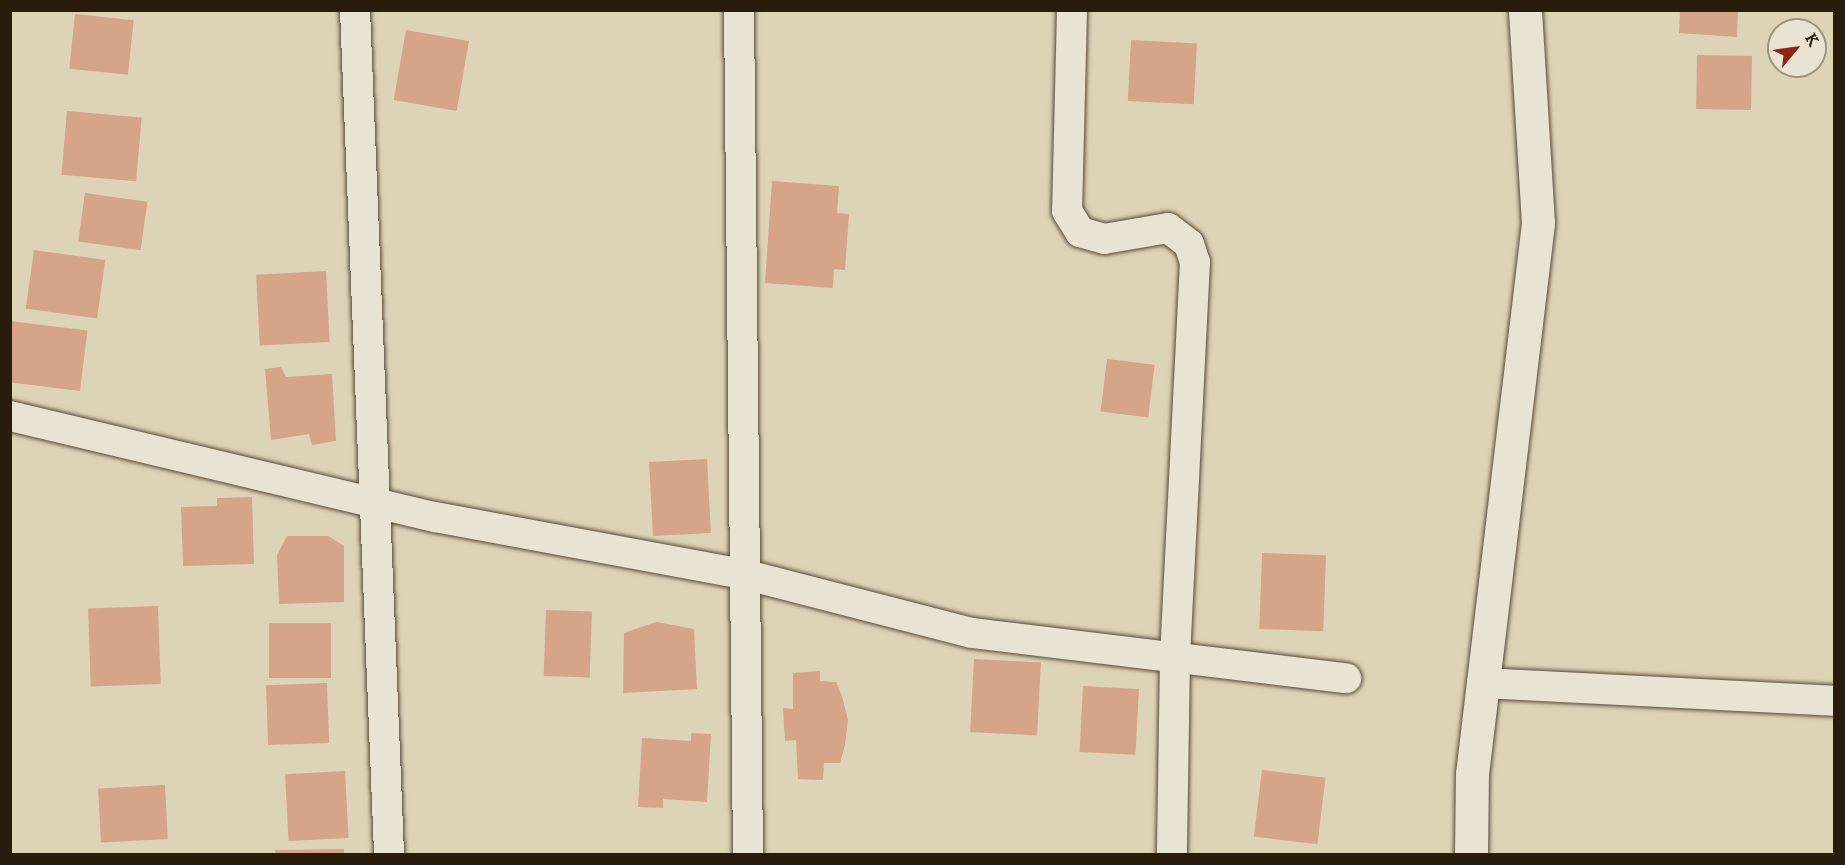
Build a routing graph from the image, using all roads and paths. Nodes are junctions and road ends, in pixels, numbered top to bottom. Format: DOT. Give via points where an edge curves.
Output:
graph roads {
  1 [pos="355,10"];
  2 [pos="739,10"];
  3 [pos="1072,10"];
  4 [pos="1525,10"];
  5 [pos="10,416"];
  6 [pos="372,502"];
  7 [pos="747,575"];
  8 [pos="1175,658"];
  9 [pos="1346,678"];
  10 [pos="1482,683"];
  11 [pos="1834,701"];
  12 [pos="389,855"];
  13 [pos="748,855"];
  14 [pos="1172,855"];
  15 [pos="1471,855"];
  1 -- 6 [label="street"];
  2 -- 7 [label="street"];
  3 -- 8 [label="street" via="1067,211 1080,232 1104,239 1168,228 1189,244 1195,262"];
  4 -- 10 [label="street" via="1538,223"];
  5 -- 6 [label="street"];
  6 -- 7 [label="street"];
  6 -- 12 [label="street"];
  7 -- 8 [label="street" via="972,633"];
  7 -- 13 [label="street"];
  8 -- 9 [label="street"];
  8 -- 14 [label="street"];
  10 -- 11 [label="street"];
  10 -- 15 [label="street" via="1472,774"];
}
